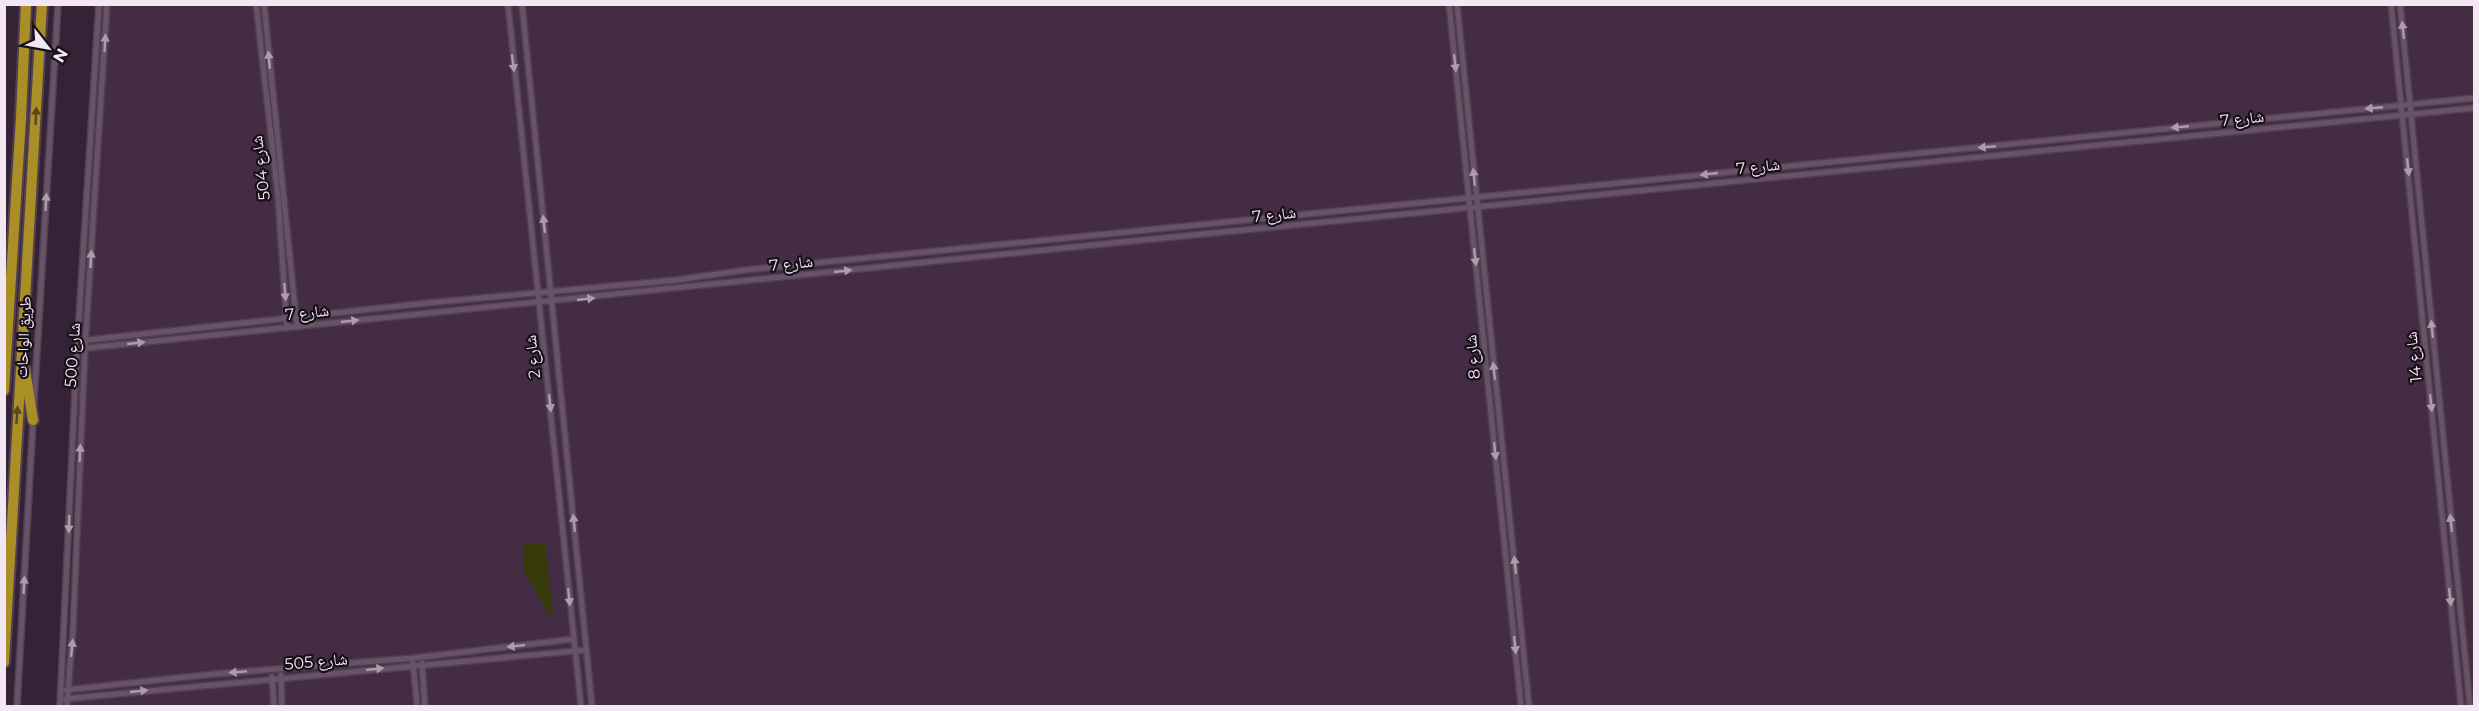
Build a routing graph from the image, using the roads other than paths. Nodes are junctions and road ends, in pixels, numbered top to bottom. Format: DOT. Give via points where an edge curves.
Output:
graph roads {
  1 [pos="26,4"];
  2 [pos="42,4"];
  3 [pos="58,4"];
  4 [pos="99,4"];
  5 [pos="107,4"];
  6 [pos="256,4"];
  7 [pos="264,4"];
  8 [pos="508,4"];
  9 [pos="522,4"];
  10 [pos="1449,4"];
  11 [pos="1457,4"];
  12 [pos="2391,4"];
  13 [pos="2400,4"];
  14 [pos="525,40"];
  15 [pos="511,41"];
  16 [pos="2475,98"];
  17 [pos="2410,104"];
  18 [pos="2401,105"];
  19 [pos="2475,108"];
  20 [pos="2411,114"];
  21 [pos="2402,115"];
  22 [pos="273,130"];
  23 [pos="95,147"];
  24 [pos="1476,198"];
  25 [pos="1469,199"];
  26 [pos="87,207"];
  27 [pos="95,207"];
  28 [pos="1477,207"];
  29 [pos="1470,208"];
  30 [pos="291,264"];
  31 [pos="284,265"];
  32 [pos="81,290"];
  33 [pos="90,290"];
  34 [pos="550,293"];
  35 [pos="538,294"];
  36 [pos="552,303"];
  37 [pos="540,304"];
  38 [pos="295,317"];
  39 [pos="287,318"];
  40 [pos="297,327"];
  41 [pos="287,328"];
  42 [pos="86,340"];
  43 [pos="78,341"];
  44 [pos="85,348"];
  45 [pos="77,349"];
  46 [pos="21,351"];
  47 [pos="4,390"];
  48 [pos="33,420"];
  49 [pos="574,639"];
  50 [pos="575,650"];
  51 [pos="586,650"];
  52 [pos="421,656"];
  53 [pos="413,658"];
  54 [pos="4,662"];
  55 [pos="422,664"];
  56 [pos="414,665"];
  57 [pos="280,668"];
  58 [pos="271,669"];
  59 [pos="281,677"];
  60 [pos="272,678"];
  61 [pos="60,690"];
  62 [pos="68,690"];
  63 [pos="67,698"];
  64 [pos="60,703"];
  65 [pos="17,706"];
  66 [pos="67,706"];
  67 [pos="274,706"];
  68 [pos="282,706"];
  69 [pos="417,706"];
  70 [pos="424,706"];
  71 [pos="581,706"];
  72 [pos="592,706"];
  73 [pos="1521,706"];
  74 [pos="1529,706"];
  75 [pos="2461,706"];
  76 [pos="2470,706"];
  1 -- 47 [label="highway, طريق الواحات"];
  46 -- 2 [label="highway, طريق الواحات, one-way"];
  48 -- 3 [label="street, طريق الواحات, one-way"];
  4 -- 23 [label="street, شارع 500"];
  23 -- 5 [label="street, شارع 500, one-way"];
  6 -- 22 [label="street, شارع 504"];
  22 -- 7 [label="street, شارع 504, one-way"];
  8 -- 15 [label="street, شارع 2"];
  9 -- 14 [label="street, شارع 2"];
  10 -- 25 [label="street, شارع 8, one-way"];
  24 -- 11 [label="street, شارع 8, one-way"];
  12 -- 18 [label="street, شارع 14"];
  17 -- 13 [label="street, شارع 14, one-way"];
  14 -- 15 [label="street"];
  34 -- 14 [label="street, شارع 2, one-way"];
  15 -- 35 [label="street, شارع 2, one-way"];
  16 -- 17 [label="street, شارع 7"];
  17 -- 18 [label="street, شارع 7"];
  17 -- 20 [label="street, شارع 14"];
  18 -- 21 [label="street, شارع 14"];
  18 -- 24 [label="street, شارع 7, one-way"];
  19 -- 20 [label="street, شارع 7"];
  20 -- 21 [label="street, شارع 7"];
  76 -- 20 [label="street, شارع 14, one-way"];
  21 -- 28 [label="street, شارع 7"];
  21 -- 75 [label="street, شارع 14, one-way"];
  22 -- 30 [label="street, شارع 504"];
  22 -- 31 [label="street, شارع 504"];
  23 -- 26 [label="street, شارع 500"];
  23 -- 27 [label="street, شارع 500"];
  24 -- 25 [label="street, شارع 7"];
  24 -- 28 [label="street, شارع 8"];
  25 -- 29 [label="street, شارع 8"];
  25 -- 34 [label="street, شارع 7" via="745,270"];
  26 -- 27 [label="street"];
  26 -- 32 [label="street, شارع 500"];
  33 -- 27 [label="street, شارع 500, one-way"];
  28 -- 29 [label="street, شارع 7"];
  74 -- 28 [label="street, شارع 8, one-way"];
  36 -- 29 [label="street, شارع 7, one-way"];
  29 -- 73 [label="street, شارع 8, one-way"];
  30 -- 31 [label="street"];
  30 -- 38 [label="street, شارع 504"];
  31 -- 39 [label="street, شارع 504, one-way"];
  32 -- 33 [label="street"];
  32 -- 43 [label="street, شارع 500"];
  33 -- 42 [label="street, شارع 500"];
  34 -- 35 [label="street, شارع 7"];
  34 -- 36 [label="street, شارع 2"];
  35 -- 37 [label="street, شارع 2"];
  35 -- 38 [label="street, شارع 7"];
  36 -- 37 [label="street, شارع 7"];
  51 -- 36 [label="street, شارع 2, one-way"];
  40 -- 37 [label="street, شارع 7, one-way"];
  37 -- 49 [label="street, شارع 2, one-way"];
  38 -- 39 [label="street, شارع 7"];
  38 -- 40 [label="street, شارع 504"];
  39 -- 41 [label="street, شارع 504"];
  39 -- 42 [label="street, شارع 7"];
  40 -- 41 [label="street, شارع 7"];
  44 -- 41 [label="street, شارع 7, one-way"];
  42 -- 43 [label="street, شارع 7"];
  42 -- 44 [label="street, شارع 500"];
  43 -- 45 [label="street, شارع 500"];
  44 -- 45 [label="street, شارع 7"];
  62 -- 44 [label="street, شارع 500, one-way"];
  45 -- 61 [label="street, شارع 500, one-way"];
  46 -- 48 [label="highway"];
  54 -- 46 [label="highway, طريق الواحات, one-way"];
  65 -- 48 [label="street, طريق الواحات, one-way"];
  49 -- 50 [label="street, شارع 2"];
  49 -- 52 [label="street, شارع 505, one-way"];
  50 -- 51 [label="street, شارع 505"];
  50 -- 55 [label="street, شارع 505"];
  50 -- 71 [label="street, شارع 2"];
  51 -- 72 [label="street, شارع 2"];
  52 -- 53 [label="street, شارع 505"];
  52 -- 55 [label="street"];
  53 -- 56 [label="street"];
  53 -- 57 [label="street, شارع 505"];
  55 -- 56 [label="street, شارع 505"];
  55 -- 70 [label="street"];
  59 -- 56 [label="street, شارع 505, one-way"];
  56 -- 69 [label="street"];
  57 -- 58 [label="street, شارع 505"];
  57 -- 59 [label="street"];
  58 -- 60 [label="street"];
  58 -- 62 [label="street, شارع 505, one-way"];
  59 -- 60 [label="street, شارع 505"];
  59 -- 68 [label="street"];
  63 -- 60 [label="street, شارع 505, one-way"];
  60 -- 67 [label="street"];
  61 -- 62 [label="street, شارع 505"];
  61 -- 64 [label="street, شارع 500"];
  62 -- 63 [label="street, شارع 500"];
  63 -- 64 [label="street, شارع 505"];
  63 -- 66 [label="street, شارع 500"];
}
